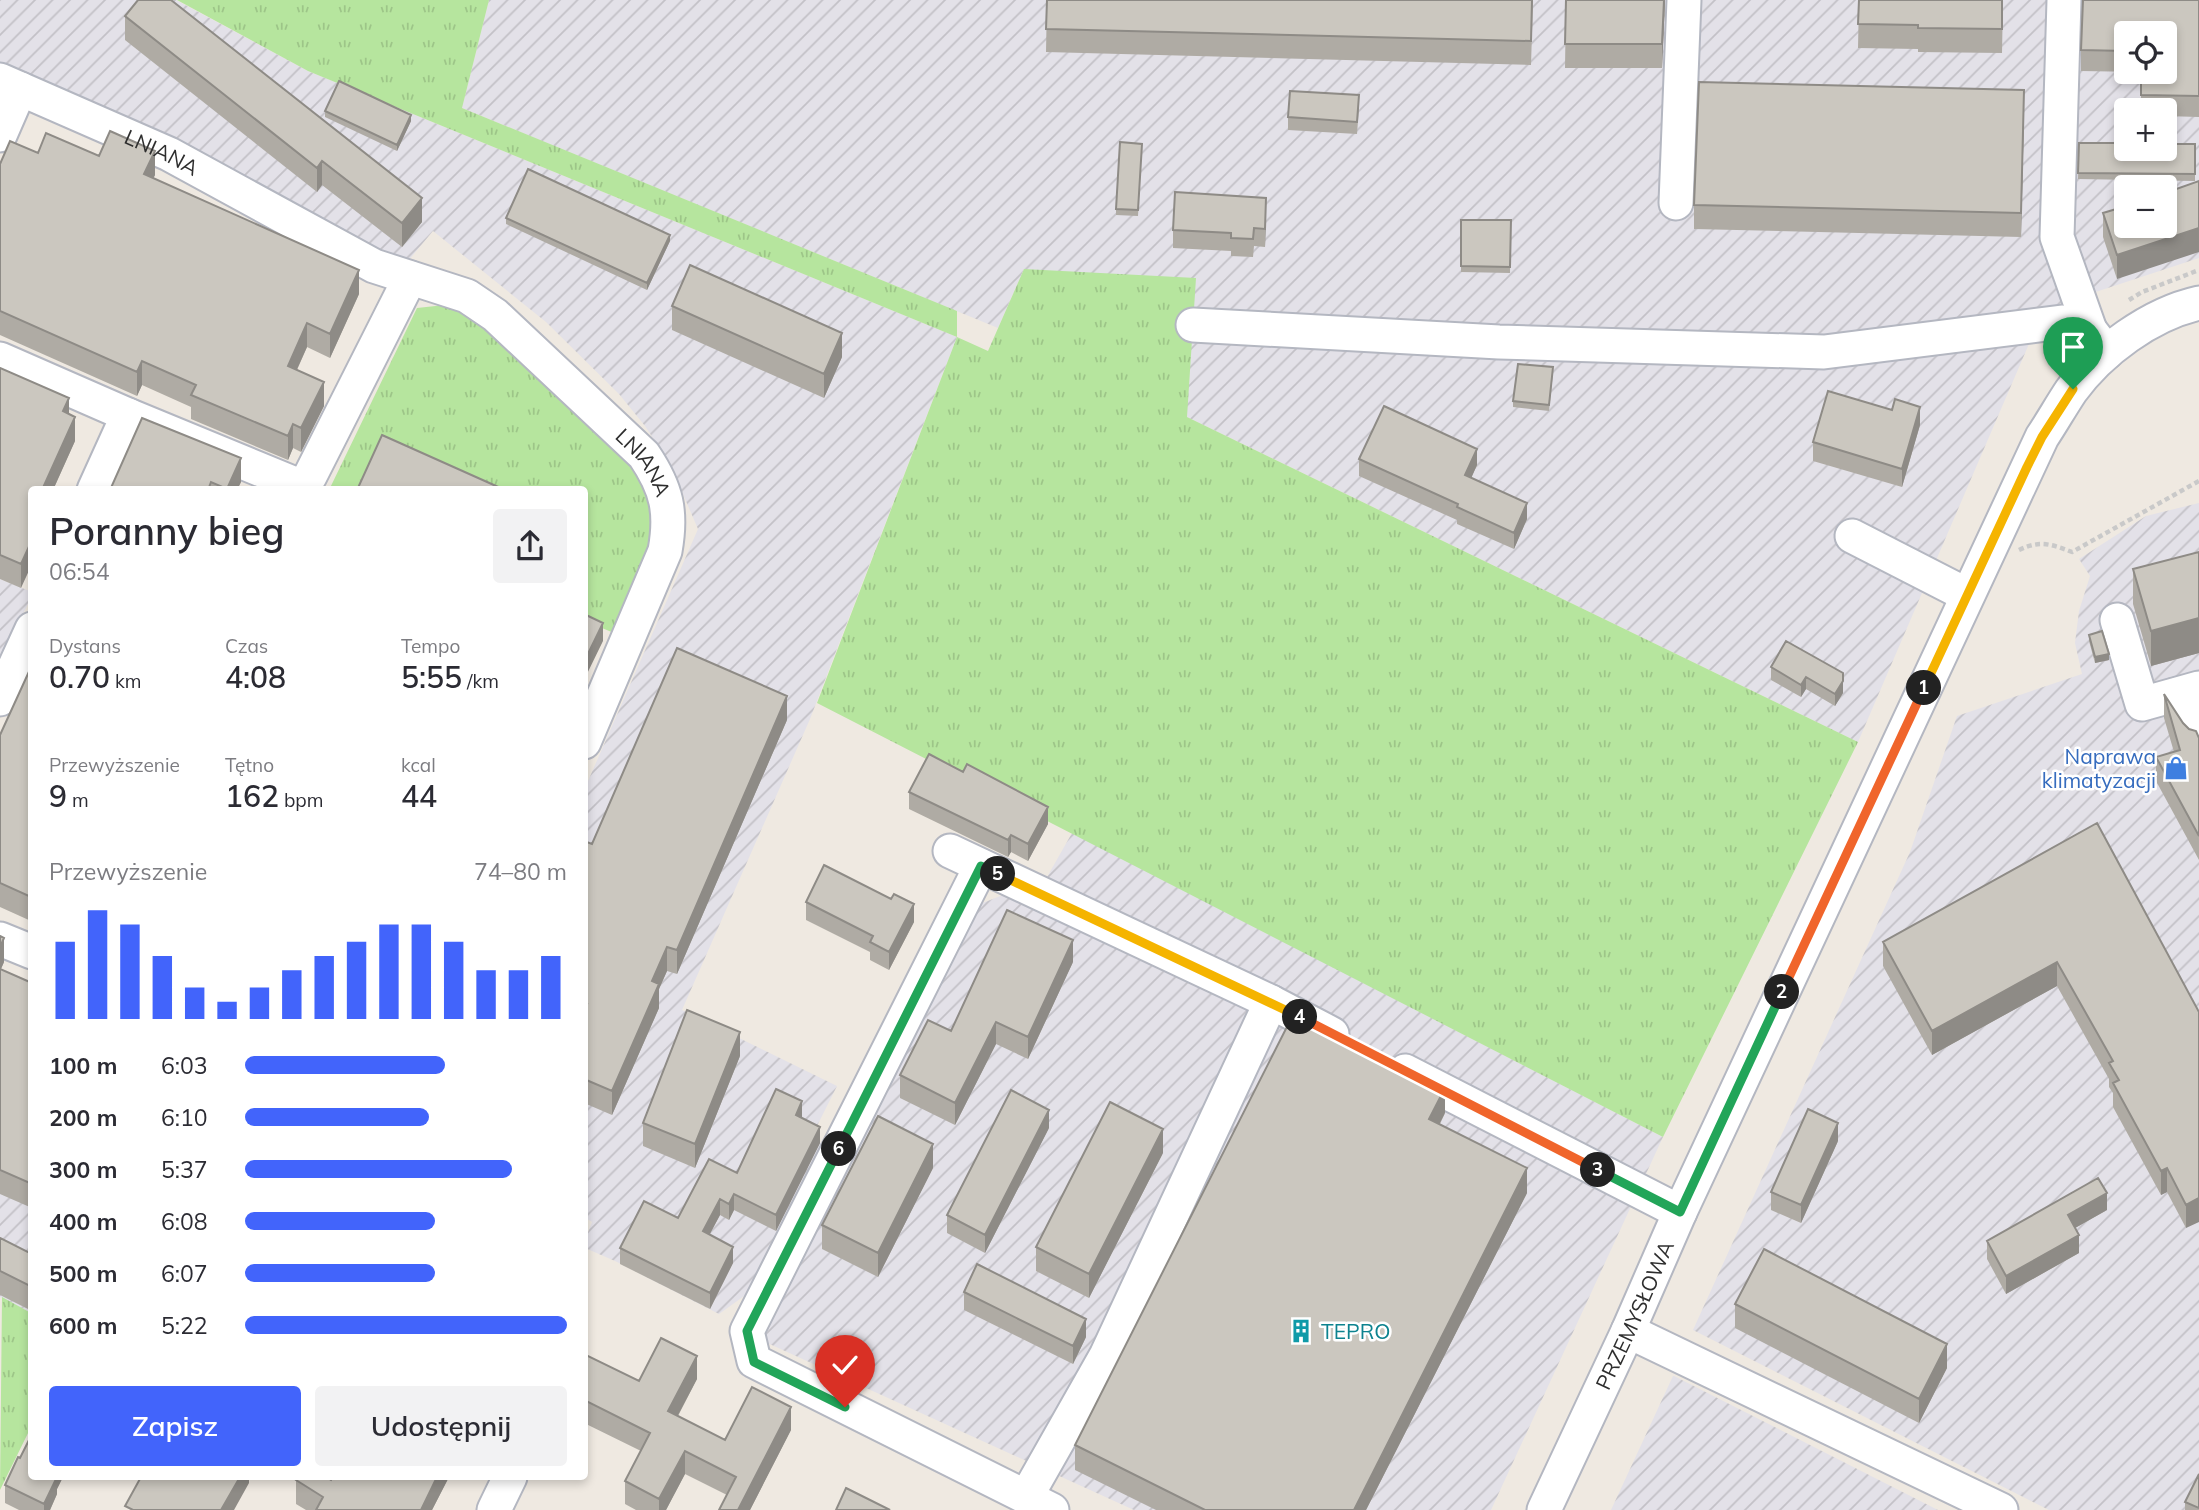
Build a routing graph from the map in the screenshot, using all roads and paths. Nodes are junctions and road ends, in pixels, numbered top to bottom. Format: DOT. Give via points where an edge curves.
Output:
graph roads {
  1 [pos="1684,0"];
  2 [pos="2064,0"];
  3 [pos="10,85"];
  4 [pos="0,135"];
  5 [pos="1676,203"];
  6 [pos="410,278"];
  7 [pos="2199,303"];
  8 [pos="1193,325"];
  9 [pos="2098,341"];
  10 [pos="0,359"];
  11 [pos="128,415"];
  12 [pos="2199,481"];
  13 [pos="96,486"];
  14 [pos="294,486"];
  15 [pos="301,486"];
  16 [pos="1852,536"];
  17 [pos="2009,554"];
  18 [pos="1967,595"];
  19 [pos="2117,620"];
  20 [pos="28,638"];
  21 [pos="2187,692"];
  22 [pos="0,699"];
  23 [pos="588,733"];
  24 [pos="2199,737"];
  25 [pos="950,851"];
  26 [pos="981,866"];
  27 [pos="0,939"];
  28 [pos="28,950"];
  29 [pos="1271,1002"];
  30 [pos="1680,1212"];
  31 [pos="1628,1331"];
  32 [pos="509,1480"];
  33 [pos="1039,1503"];
  34 [pos="494,1510"];
  35 [pos="1544,1510"];
  36 [pos="2001,1510"];
  1 -- 5 [label="street"];
  2 -- 9 [label="street" via="2057,236"];
  3 -- 4 [label="street, LNIANA"];
  3 -- 6 [label="street, LNIANA" via="169,154 374,266"];
  6 -- 15 [label="street"];
  6 -- 23 [label="street, LNIANA" via="467,296 495,315 644,456 659,477 667,498 665,551"];
  7 -- 9 [label="street, PRZEMYSŁOWA"];
  8 -- 9 [label="street" via="1499,342 1824,352 2062,322"];
  9 -- 18 [label="street, PRZEMYSŁOWA" via="2042,437"];
  10 -- 11 [label="street"];
  11 -- 13 [label="street"];
  11 -- 14 [label="street"];
  12 -- 17 [label="path" via="2071,552 2049,543"];
  16 -- 18 [label="street"];
  18 -- 30 [label="street, PRZEMYSŁOWA"];
  19 -- 21 [label="street" via="2142,704"];
  20 -- 22 [label="street"];
  21 -- 24 [label="street"];
  25 -- 26 [label="street"];
  26 -- 29 [label="street"];
  26 -- 33 [label="street" via="747,1331 754,1362"];
  27 -- 28 [label="street"];
  29 -- 30 [label="street"];
  29 -- 33 [label="street"];
  30 -- 31 [label="street, PRZEMYSŁOWA"];
  31 -- 35 [label="street, PRZEMYSŁOWA"];
  31 -- 36 [label="street"];
  32 -- 34 [label="street"];
}
